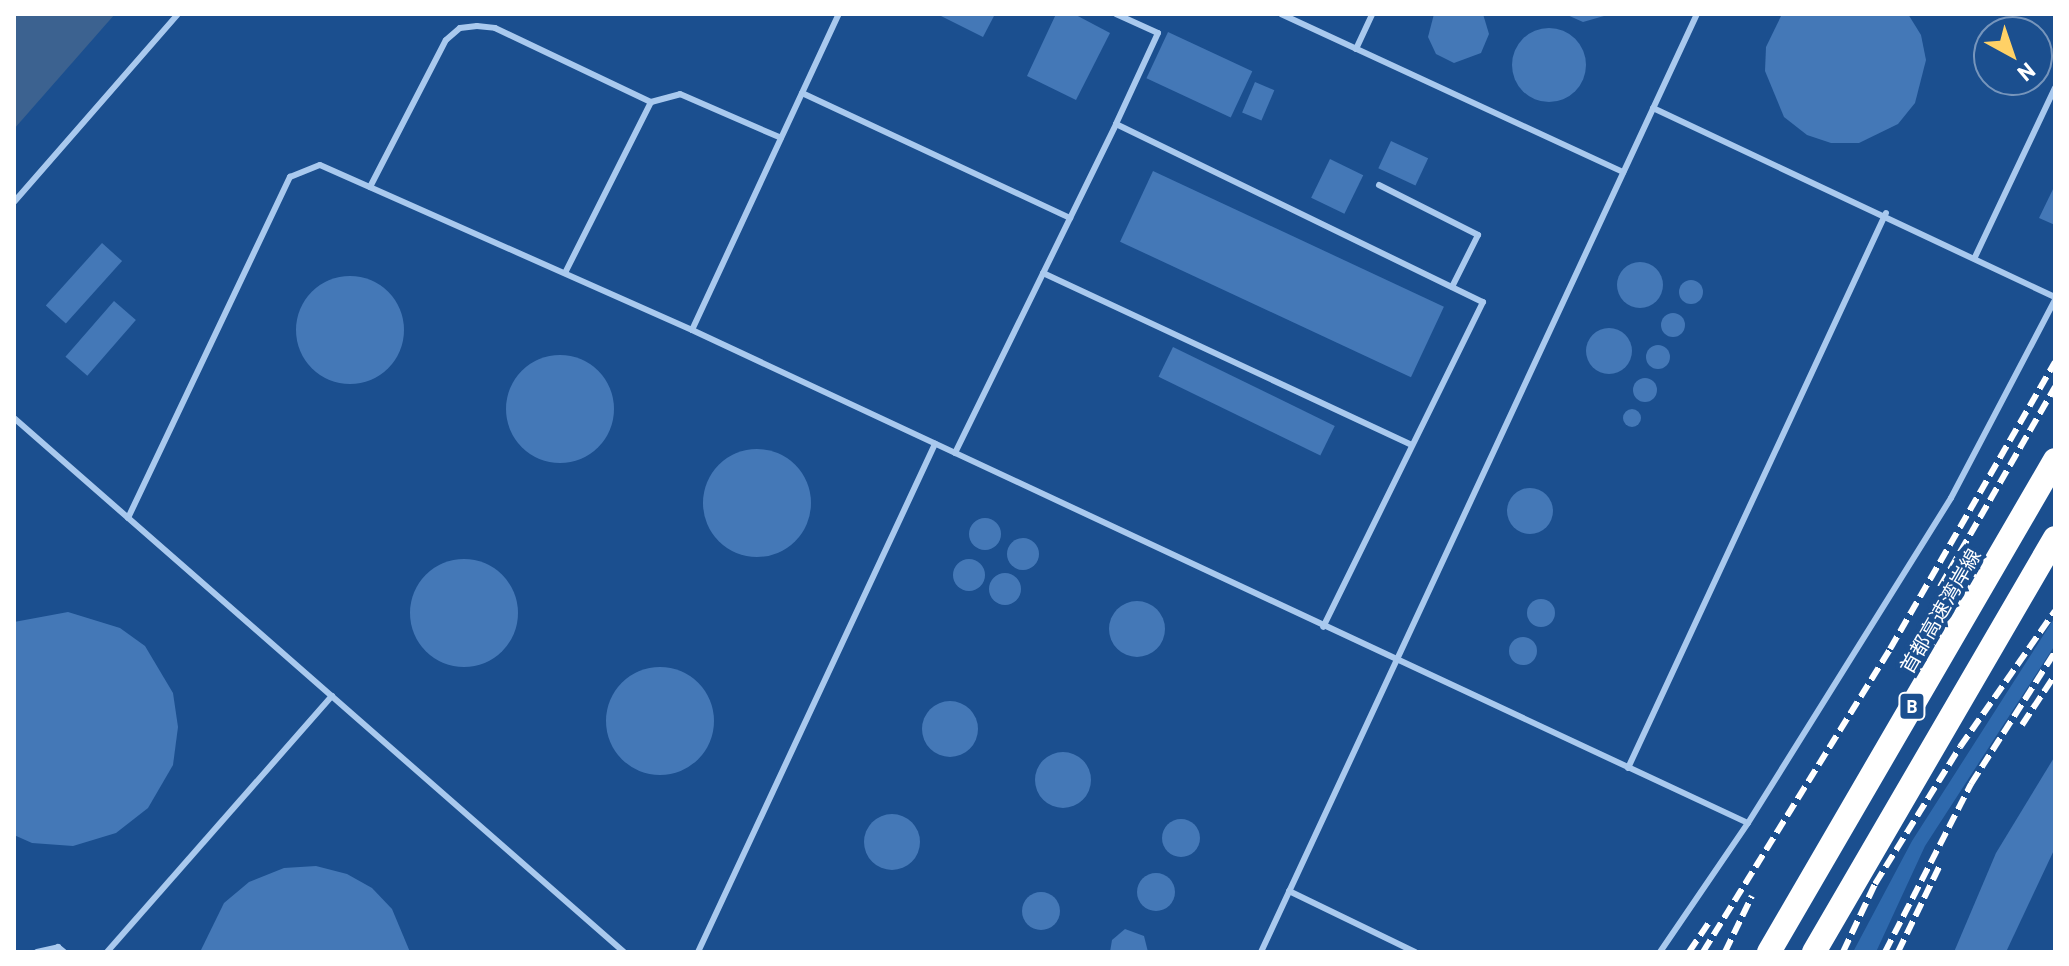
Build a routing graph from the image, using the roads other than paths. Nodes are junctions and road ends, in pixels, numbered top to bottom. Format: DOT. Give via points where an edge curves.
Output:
graph roads {
  1 [pos="178,14"];
  2 [pos="839,14"];
  3 [pos="1116,14"];
  4 [pos="1281,14"];
  5 [pos="1372,14"];
  6 [pos="1697,14"];
  7 [pos="1356,49"];
  8 [pos="2055,88"];
  9 [pos="802,93"];
  10 [pos="651,102"];
  11 [pos="1653,108"];
  12 [pos="1116,124"];
  13 [pos="781,138"];
  14 [pos="1623,172"];
  15 [pos="1379,185"];
  16 [pos="370,187"];
  17 [pos="14,202"];
  18 [pos="1886,213"];
  19 [pos="1070,218"];
  20 [pos="1975,257"];
  21 [pos="565,273"];
  22 [pos="1043,273"];
  23 [pos="1452,287"];
  24 [pos="2055,298"];
  25 [pos="692,330"];
  26 [pos="14,418"];
  27 [pos="935,444"];
  28 [pos="1412,445"];
  29 [pos="955,453"];
  30 [pos="2055,460"];
  31 [pos="128,518"];
  32 [pos="2055,538"];
  33 [pos="1323,627"];
  34 [pos="1395,661"];
  35 [pos="332,696"];
  36 [pos="1628,768"];
  37 [pos="1748,823"];
  38 [pos="1289,891"];
  39 [pos="1264,951"];
  40 [pos="37,952"];
  41 [pos="64,952"];
  42 [pos="107,952"];
  43 [pos="624,952"];
  44 [pos="698,952"];
  45 [pos="1415,952"];
  46 [pos="1660,952"];
  47 [pos="1769,952"];
  48 [pos="1814,952"];
  1 -- 17 [label="lane"];
  2 -- 9 [label="lane"];
  3 -- 12 [label="lane" via="1158,33"];
  4 -- 7 [label="lane"];
  5 -- 7 [label="lane"];
  6 -- 11 [label="lane"];
  7 -- 14 [label="lane"];
  8 -- 20 [label="lane"];
  9 -- 13 [label="lane"];
  9 -- 19 [label="lane"];
  10 -- 13 [label="lane" via="680,94"];
  10 -- 16 [label="lane" via="495,28 460,28 446,40"];
  10 -- 21 [label="lane"];
  11 -- 14 [label="lane"];
  11 -- 18 [label="lane"];
  12 -- 19 [label="lane"];
  12 -- 23 [label="lane"];
  13 -- 25 [label="lane"];
  14 -- 34 [label="lane"];
  15 -- 23 [label="lane" via="1478,235"];
  16 -- 21 [label="lane"];
  16 -- 31 [label="lane" via="320,165 290,177"];
  18 -- 20 [label="lane"];
  18 -- 36 [label="lane"];
  19 -- 22 [label="lane"];
  20 -- 24 [label="lane"];
  21 -- 25 [label="lane"];
  22 -- 28 [label="lane"];
  22 -- 29 [label="lane"];
  23 -- 28 [label="lane" via="1483,302"];
  24 -- 37 [label="lane" via="1951,498"];
  25 -- 27 [label="lane"];
  26 -- 31 [label="lane"];
  27 -- 29 [label="lane"];
  27 -- 44 [label="lane"];
  28 -- 33 [label="lane"];
  29 -- 33 [label="lane"];
  30 -- 47 [label="highway, 首都高速湾岸線 / B"];
  31 -- 35 [label="lane"];
  32 -- 48 [label="highway, B"];
  33 -- 34 [label="lane"];
  34 -- 36 [label="lane"];
  34 -- 38 [label="lane"];
  35 -- 42 [label="lane"];
  35 -- 43 [label="lane"];
  36 -- 37 [label="lane"];
  37 -- 46 [label="lane"];
  38 -- 39 [label="lane"];
  38 -- 45 [label="lane"];
  40 -- 41 [label="lane" via="58,947"];
}
